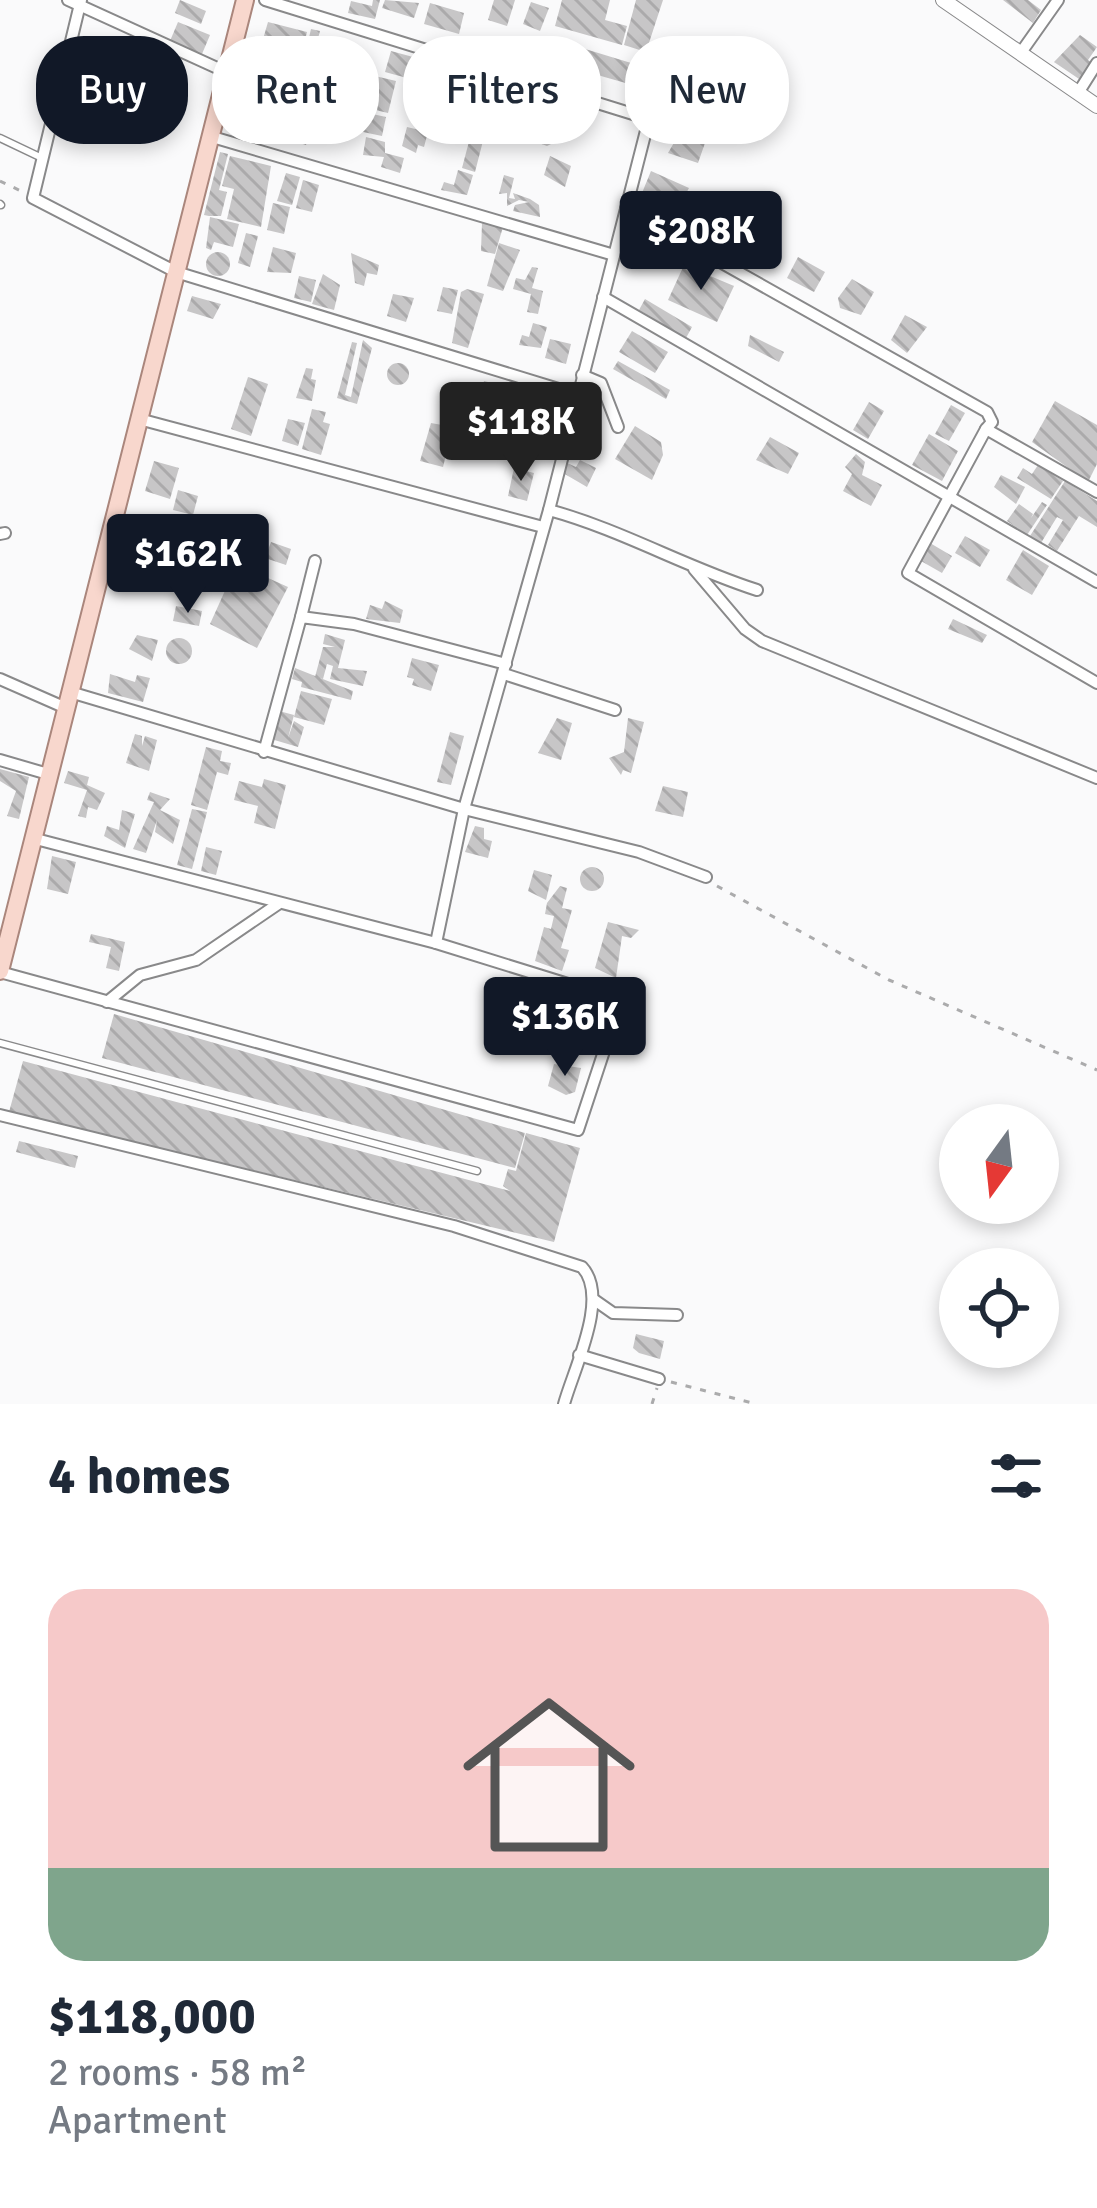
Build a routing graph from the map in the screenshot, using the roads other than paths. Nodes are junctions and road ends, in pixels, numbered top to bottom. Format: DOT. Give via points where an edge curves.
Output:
graph roads {
  1 [pos="245,0"];
  2 [pos="265,0"];
  3 [pos="943,0"];
  4 [pos="975,0"];
  5 [pos="1058,0"];
  6 [pos="76,2"];
  7 [pos="965,15"];
  8 [pos="236,36"];
  9 [pos="1022,51"];
  10 [pos="1097,63"];
  11 [pos="212,66"];
  12 [pos="1078,93"];
  13 [pos="1097,106"];
  14 [pos="212,125"];
  15 [pos="209,136"];
  16 [pos="0,138"];
  17 [pos="42,158"];
  18 [pos="626,208"];
  19 [pos="614,255"];
  20 [pos="176,272"];
  21 [pos="603,297"];
  22 [pos="582,375"];
  23 [pos="578,395"];
  24 [pos="140,419"];
  25 [pos="618,427"];
  26 [pos="986,429"];
  27 [pos="1097,492"];
  28 [pos="950,495"];
  29 [pos="549,510"];
  30 [pos="543,527"];
  31 [pos="314,561"];
  32 [pos="694,569"];
  33 [pos="1097,582"];
  34 [pos="758,590"];
  35 [pos="301,617"];
  36 [pos="505,669"];
  37 [pos="0,679"];
  38 [pos="1097,683"];
  39 [pos="68,700"];
  40 [pos="616,710"];
  41 [pos="264,752"];
  42 [pos="0,760"];
  43 [pos="48,774"];
  44 [pos="1097,778"];
  45 [pos="464,809"];
  46 [pos="32,838"];
  47 [pos="706,877"];
  48 [pos="278,904"];
  49 [pos="436,943"];
  50 [pos="0,971"];
  51 [pos="107,1002"];
  52 [pos="0,1043"];
  53 [pos="0,1115"];
  54 [pos="477,1171"];
  55 [pos="593,1299"];
  56 [pos="677,1315"];
  57 [pos="579,1355"];
  58 [pos="659,1379"];
  59 [pos="564,1404"];
  1 -- 8 [label="main road"];
  2 -- 18 [label="street" via="649,119"];
  3 -- 7 [label="street"];
  4 -- 7 [label="street"];
  5 -- 9 [label="street"];
  6 -- 11 [label="street"];
  6 -- 17 [label="street"];
  7 -- 9 [label="street"];
  9 -- 12 [label="street"];
  10 -- 12 [label="street"];
  12 -- 13 [label="street"];
  14 -- 15 [label="main road"];
  15 -- 19 [label="street"];
  15 -- 20 [label="main road"];
  16 -- 17 [label="lane"];
  17 -- 20 [label="street" via="33,198"];
  18 -- 19 [label="street"];
  18 -- 26 [label="street" via="987,412"];
  19 -- 21 [label="street"];
  20 -- 23 [label="street"];
  20 -- 24 [label="main road"];
  21 -- 22 [label="street"];
  21 -- 28 [label="street"];
  22 -- 23 [label="street"];
  22 -- 25 [label="street" via="601,383"];
  23 -- 29 [label="street"];
  24 -- 30 [label="street"];
  24 -- 39 [label="main road"];
  26 -- 27 [label="street"];
  26 -- 28 [label="street"];
  28 -- 33 [label="street"];
  28 -- 38 [label="street" via="908,573"];
  29 -- 30 [label="street"];
  29 -- 32 [label="street" via="626,534"];
  30 -- 36 [label="street"];
  31 -- 35 [label="street"];
  32 -- 34 [label="street"];
  32 -- 44 [label="street" via="763,640"];
  35 -- 36 [label="street" via="354,624"];
  35 -- 41 [label="street"];
  36 -- 40 [label="street"];
  36 -- 45 [label="street"];
  37 -- 39 [label="street"];
  39 -- 41 [label="street"];
  39 -- 43 [label="main road"];
  41 -- 45 [label="street"];
  42 -- 43 [label="street"];
  43 -- 46 [label="main road"];
  45 -- 47 [label="street"];
  45 -- 49 [label="street"];
  46 -- 48 [label="street"];
  46 -- 50 [label="main road"];
  48 -- 49 [label="street"];
  48 -- 51 [label="street" via="196,960 140,975"];
  49 -- 51 [label="street" via="613,998 578,1130"];
  50 -- 51 [label="street"];
  52 -- 54 [label="lane"];
  53 -- 55 [label="street" via="561,1256 592,1277"];
  55 -- 56 [label="street" via="613,1313"];
  55 -- 57 [label="street"];
  57 -- 58 [label="street"];
  57 -- 59 [label="street"];
}
